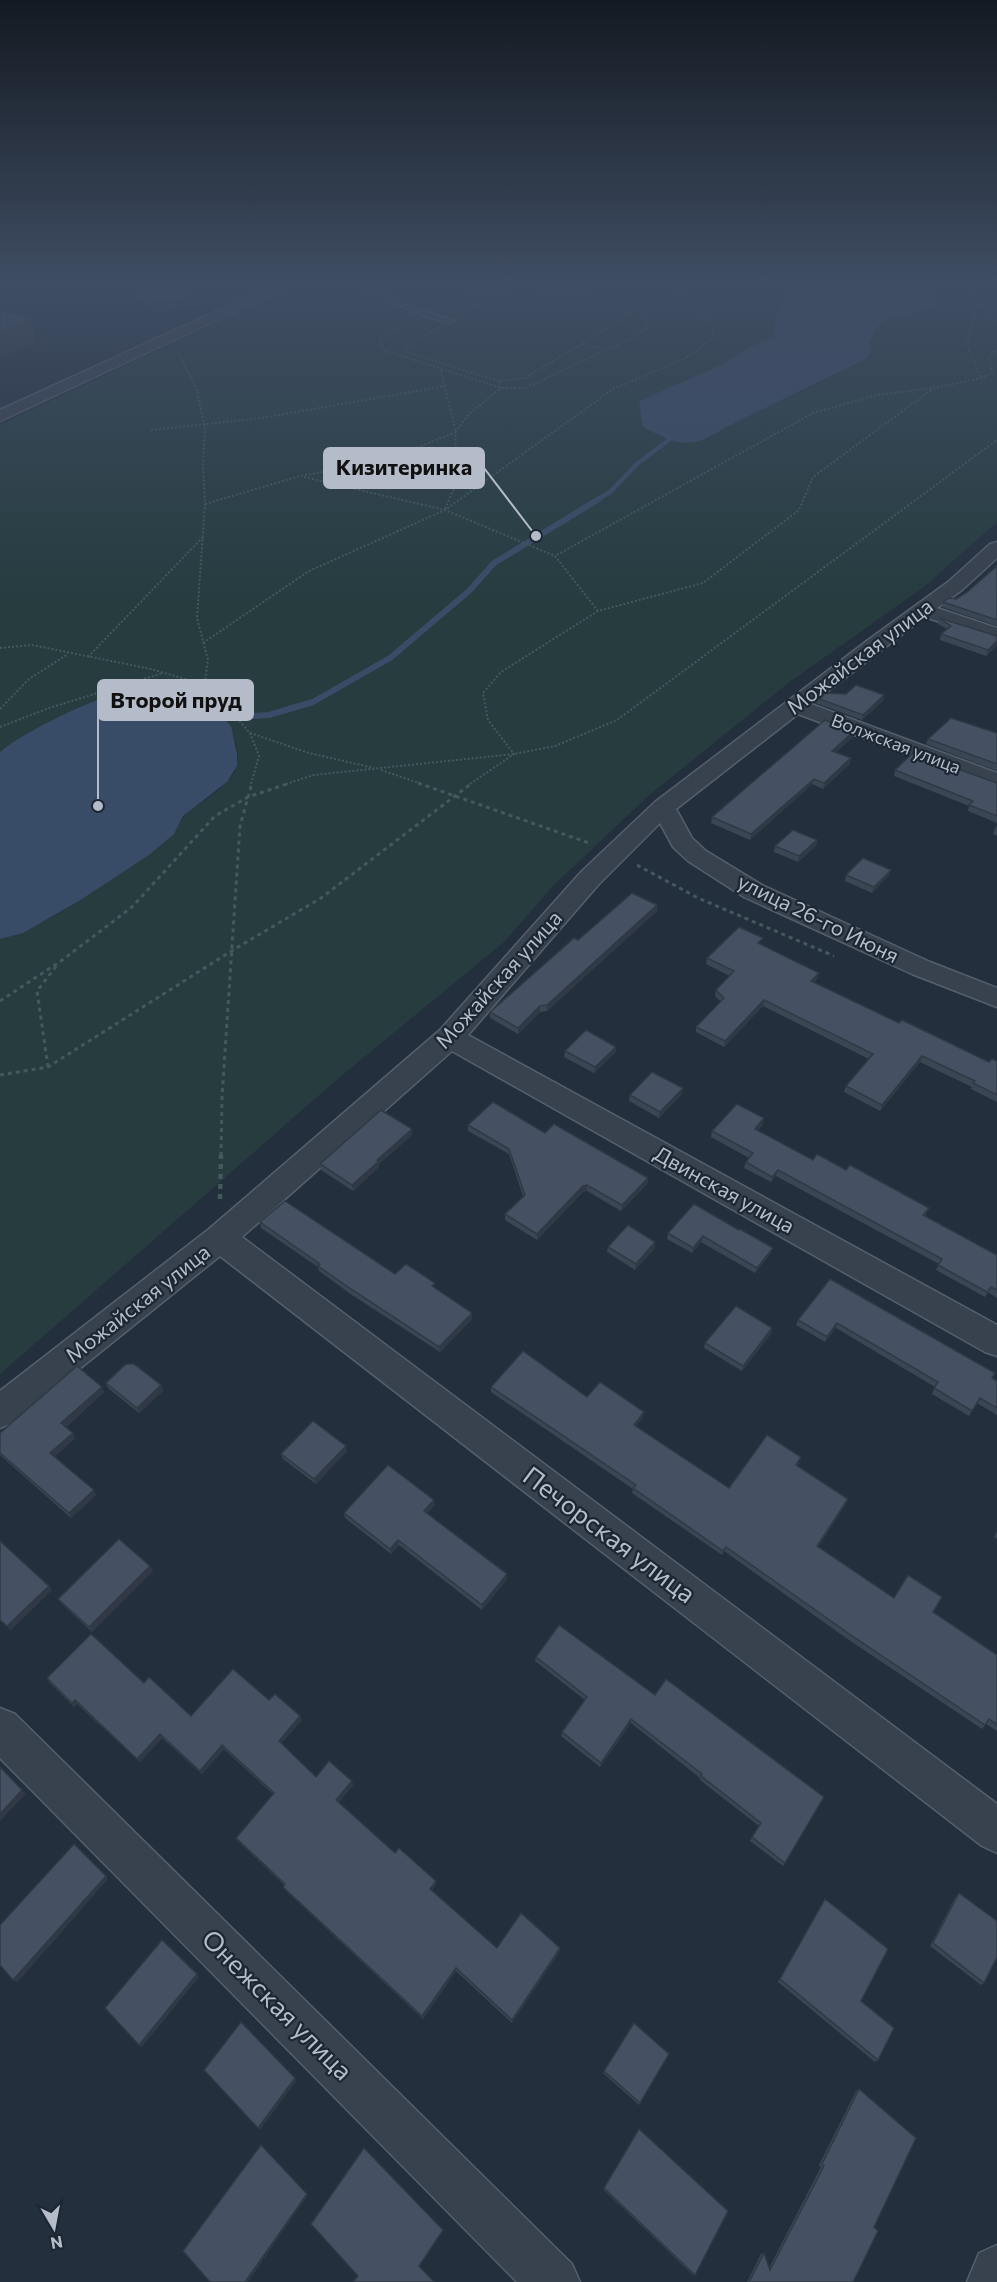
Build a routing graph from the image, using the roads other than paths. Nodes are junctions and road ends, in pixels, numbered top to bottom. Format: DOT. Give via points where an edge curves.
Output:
graph roads {
  1 [pos="58,389"];
  2 [pos="0,416"];
  3 [pos="997,548"];
  4 [pos="922,610"];
  5 [pos="997,635"];
  6 [pos="796,706"];
  7 [pos="997,781"];
  8 [pos="663,807"];
  9 [pos="997,998"];
  10 [pos="450,1037"];
  11 [pos="220,1239"];
  12 [pos="997,1342"];
  13 [pos="0,1412"];
  14 [pos="0,1729"];
  15 [pos="997,1831"];
  16 [pos="997,2271"];
  17 [pos="554,2282"];
  18 [pos="993,2282"];
  1 -- 2 [label="street"];
  3 -- 4 [label="street, Можайская улица"];
  4 -- 5 [label="street"];
  4 -- 6 [label="street, Можайская улица"];
  6 -- 7 [label="street, Волжская улица"];
  6 -- 8 [label="street, Можайская улица"];
  8 -- 9 [label="street, улица 26-го Июня" via="682,842 697,856 753,891 921,968"];
  8 -- 10 [label="street, Можайская улица" via="590,878"];
  10 -- 11 [label="street, Можайская улица"];
  10 -- 12 [label="street, Двинская улица"];
  11 -- 13 [label="street, Можайская улица"];
  11 -- 15 [label="street, Печорская улица"];
  14 -- 17 [label="street, Онежская улица"];
  16 -- 18 [label="street"];
}
